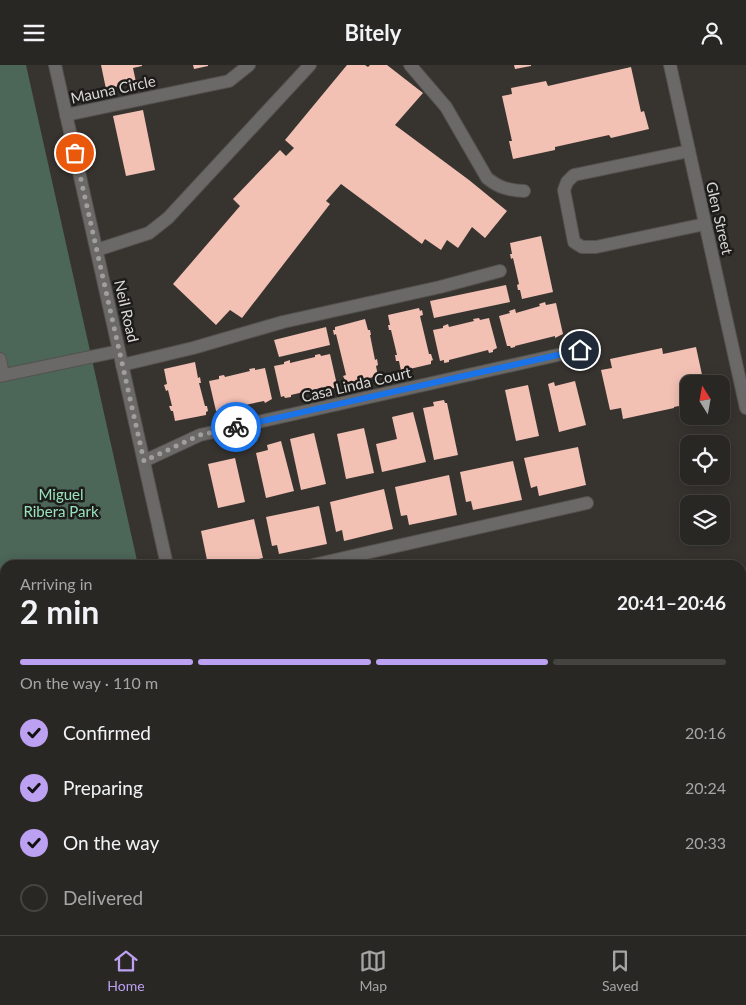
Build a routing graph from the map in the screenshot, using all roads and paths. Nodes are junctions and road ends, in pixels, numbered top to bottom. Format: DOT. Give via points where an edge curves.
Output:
graph roads {
  1 [pos="55,65"];
  2 [pos="248,65"];
  3 [pos="310,65"];
  4 [pos="410,65"];
  5 [pos="670,65"];
  6 [pos="66,115"];
  7 [pos="688,151"];
  8 [pos="524,191"];
  9 [pos="705,224"];
  10 [pos="97,250"];
  11 [pos="500,271"];
  12 [pos="580,350"];
  13 [pos="119,351"];
  14 [pos="0,359"];
  15 [pos="122,365"];
  16 [pos="2,376"];
  17 [pos="746,408"];
  18 [pos="144,461"];
  19 [pos="587,503"];
  20 [pos="166,560"];
  21 [pos="335,560"];
  1 -- 6 [label="street, Neil Road"];
  2 -- 6 [label="street, Mauna Circle" via="229,81"];
  3 -- 10 [label="street" via="168,218 149,233"];
  4 -- 8 [label="street" via="446,107 487,179 508,190"];
  5 -- 7 [label="street, Glen Street"];
  6 -- 10 [label="street, Neil Road"];
  7 -- 9 [label="street, Glen Street"];
  7 -- 9 [label="street" via="571,177 564,190 574,242 582,247 596,247"];
  9 -- 17 [label="street, Glen Street"];
  10 -- 13 [label="street, Neil Road"];
  11 -- 15 [label="street" via="282,322"];
  12 -- 18 [label="street, Casa Linda Court" via="200,435"];
  13 -- 15 [label="street, Neil Road"];
  13 -- 16 [label="street"];
  14 -- 16 [label="street"];
  15 -- 18 [label="street, Neil Road"];
  18 -- 20 [label="street, Neil Road"];
  19 -- 21 [label="street"];
}
